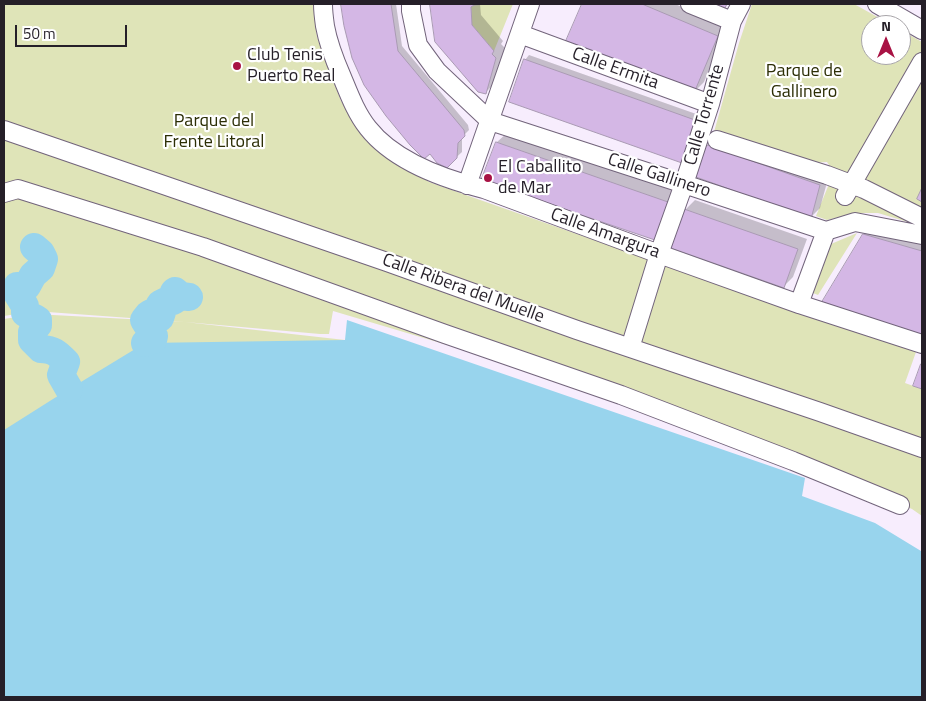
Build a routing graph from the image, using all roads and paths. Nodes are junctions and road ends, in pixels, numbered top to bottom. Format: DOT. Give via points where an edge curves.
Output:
graph roads {
  1 [pos="323,4"];
  2 [pos="411,4"];
  3 [pos="530,4"];
  4 [pos="690,4"];
  5 [pos="741,4"];
  6 [pos="877,4"];
  7 [pos="732,21"];
  8 [pos="922,30"];
  9 [pos="520,34"];
  10 [pos="922,62"];
  11 [pos="917,83"];
  12 [pos="710,104"];
  13 [pos="490,121"];
  14 [pos="4,130"];
  15 [pos="717,140"];
  16 [pos="684,184"];
  17 [pos="467,185"];
  18 [pos="4,193"];
  19 [pos="850,203"];
  20 [pos="922,218"];
  21 [pos="826,231"];
  22 [pos="922,235"];
  23 [pos="659,254"];
  24 [pos="799,304"];
  25 [pos="922,344"];
  26 [pos="630,348"];
  27 [pos="922,448"];
  28 [pos="900,505"];
  1 -- 17 [label="street, Calle Amargura" via="325,28 336,63 350,98 367,127 393,152 427,170"];
  2 -- 13 [label="street, Calle Gallinero" via="418,45 437,71"];
  3 -- 9 [label="street"];
  4 -- 7 [label="street"];
  5 -- 7 [label="street, Calle Torrente"];
  6 -- 8 [label="street"];
  7 -- 12 [label="street, Calle Torrente"];
  9 -- 12 [label="street, Calle Ermita"];
  9 -- 13 [label="street"];
  10 -- 11 [label="street"];
  11 -- 19 [label="street" via="898,106"];
  12 -- 16 [label="street, Calle Torrente"];
  13 -- 16 [label="street, Calle Gallinero"];
  13 -- 17 [label="street"];
  14 -- 26 [label="street, Calle Ribera del Muelle"];
  15 -- 19 [label="street" via="827,175"];
  16 -- 21 [label="street, Calle Gallinero"];
  16 -- 23 [label="street, Calle Torrente"];
  17 -- 23 [label="street, Calle Amargura"];
  18 -- 28 [label="street" via="18,189 203,247 621,395"];
  19 -- 20 [label="street" via="864,189"];
  19 -- 21 [label="street"];
  19 -- 22 [label="street"];
  21 -- 24 [label="street"];
  23 -- 24 [label="street, Calle Amargura"];
  23 -- 26 [label="street, Calle Torrente"];
  24 -- 25 [label="street, Calle Amargura"];
  26 -- 27 [label="street, Calle Ribera del Muelle"];
}
